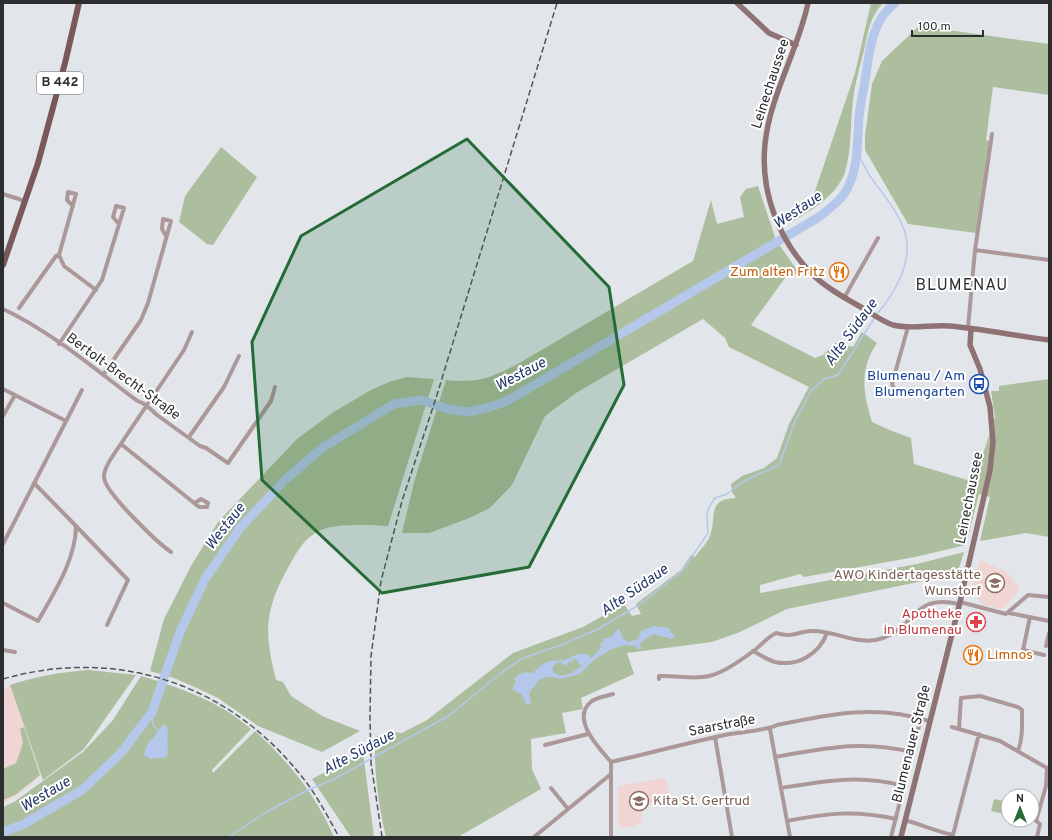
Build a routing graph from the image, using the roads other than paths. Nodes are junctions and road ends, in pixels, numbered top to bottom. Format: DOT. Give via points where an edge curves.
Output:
graph roads {
  1 [pos="79,3"];
  2 [pos="737,3"];
  3 [pos="808,3"];
  4 [pos="796,45"];
  5 [pos="992,134"];
  6 [pos="3,194"];
  7 [pos="26,201"];
  8 [pos="73,206"];
  9 [pos="118,223"];
  10 [pos="166,236"];
  11 [pos="878,238"];
  12 [pos="975,250"];
  13 [pos="60,255"];
  14 [pos="1049,260"];
  15 [pos="3,265"];
  16 [pos="96,290"];
  17 [pos="844,298"];
  18 [pos="20,308"];
  19 [pos="3,310"];
  20 [pos="908,327"];
  21 [pos="969,329"];
  22 [pos="192,332"];
  23 [pos="1049,340"];
  24 [pos="59,344"];
  25 [pos="239,356"];
  26 [pos="103,375"];
  27 [pos="275,387"];
  28 [pos="3,389"];
  29 [pos="82,390"];
  30 [pos="896,394"];
  31 [pos="16,395"];
  32 [pos="146,405"];
  33 [pos="3,416"];
  34 [pos="66,421"];
  35 [pos="189,437"];
  36 [pos="121,444"];
  37 [pos="34,483"];
  38 [pos="196,502"];
  39 [pos="76,526"];
  40 [pos="3,544"];
  41 [pos="171,552"];
  42 [pos="1049,597"];
  43 [pos="3,603"];
  44 [pos="959,603"];
  45 [pos="1009,613"];
  46 [pos="1030,617"];
  47 [pos="1049,621"];
  48 [pos="107,625"];
  49 [pos="827,633"];
  50 [pos="1049,633"];
  51 [pos="1046,646"];
  52 [pos="3,650"];
  53 [pos="15,652"];
  54 [pos="753,652"];
  55 [pos="1044,655"];
  56 [pos="946,657"];
  57 [pos="659,679"];
  58 [pos="613,694"];
  59 [pos="921,718"];
  60 [pos="929,721"];
  61 [pos="952,727"];
  62 [pos="959,728"];
  63 [pos="770,729"];
  64 [pos="588,734"];
  65 [pos="979,734"];
  66 [pos="715,737"];
  67 [pos="545,745"];
  68 [pos="1018,751"];
  69 [pos="912,752"];
  70 [pos="775,757"];
  71 [pos="611,762"];
  72 [pos="611,774"];
  73 [pos="904,786"];
  74 [pos="551,788"];
  75 [pos="781,788"];
  76 [pos="568,809"];
  77 [pos="896,819"];
  78 [pos="905,820"];
  79 [pos="787,821"];
  80 [pos="541,832"];
  81 [pos="952,836"];
  82 [pos="534,837"];
  83 [pos="541,837"];
  84 [pos="610,837"];
  85 [pos="732,837"];
  86 [pos="790,837"];
  87 [pos="891,837"];
  88 [pos="901,837"];
  89 [pos="1037,837"];
  1 -- 7 [label="main road, B 442"];
  2 -- 4 [label="street" via="769,33"];
  3 -- 4 [label="street, Leinechaussee"];
  4 -- 17 [label="street, Leinechaussee" via="774,106 765,144 765,181 777,222 792,250 814,276"];
  5 -- 12 [label="street"];
  6 -- 7 [label="street"];
  7 -- 15 [label="main road, B 442"];
  8 -- 13 [label="street"];
  9 -- 16 [label="street" via="107,268"];
  10 -- 26 [label="street" via="141,320"];
  11 -- 17 [label="street"];
  12 -- 14 [label="street"];
  12 -- 21 [label="street"];
  13 -- 16 [label="street" via="64,266"];
  13 -- 18 [label="street" via="56,256"];
  16 -- 24 [label="street"];
  17 -- 20 [label="street, Leinechaussee" via="894,325"];
  19 -- 24 [label="street, Bertolt-Brecht-Straße" via="21,318"];
  20 -- 21 [label="street, Leinechaussee" via="950,326"];
  20 -- 30 [label="street" via="892,384"];
  21 -- 23 [label="street"];
  21 -- 44 [label="street, Leinechaussee" via="970,345 989,400 993,442 986,491"];
  22 -- 32 [label="street" via="184,350"];
  24 -- 26 [label="street, Bertolt-Brecht-Straße"];
  25 -- 35 [label="street" via="220,392"];
  26 -- 32 [label="street, Bertolt-Brecht-Straße"];
  27 -- 35 [label="street, Bertolt-Brecht-Straße" via="271,401 228,463"];
  28 -- 31 [label="street"];
  29 -- 34 [label="street"];
  31 -- 33 [label="street"];
  31 -- 34 [label="street"];
  32 -- 35 [label="street, Bertolt-Brecht-Straße" via="157,416"];
  32 -- 36 [label="street"];
  34 -- 37 [label="street"];
  36 -- 38 [label="street"];
  36 -- 41 [label="street" via="106,468 104,478 108,488 159,544"];
  37 -- 39 [label="street"];
  37 -- 40 [label="street"];
  39 -- 43 [label="street" via="63,574 38,621"];
  39 -- 48 [label="street" via="128,580"];
  42 -- 45 [label="street" via="1028,595"];
  44 -- 45 [label="street"];
  44 -- 49 [label="street" via="928,604 890,634 875,640 859,641"];
  44 -- 56 [label="street, Leinechaussee"];
  45 -- 46 [label="street"];
  46 -- 47 [label="street"];
  46 -- 55 [label="street" via="1023,650"];
  49 -- 54 [label="street" via="810,631 787,636 776,633 766,638"];
  49 -- 54 [label="street" via="816,652 806,659 795,662 774,662"];
  50 -- 51 [label="street"];
  52 -- 53 [label="street"];
  54 -- 57 [label="street" via="710,676 673,675 659,676"];
  56 -- 60 [label="street, Blumenauer Straße"];
  58 -- 64 [label="street" via="593,701 587,707 585,715"];
  59 -- 60 [label="street, Saarstraße"];
  59 -- 63 [label="street, Saarstraße" via="886,712 845,712 777,725"];
  59 -- 69 [label="street, Blumenauer Straße"];
  60 -- 78 [label="street, Blumenauer Straße"];
  61 -- 62 [label="street"];
  62 -- 65 [label="street"];
  62 -- 68 [label="street" via="961,698 980,696 1018,707 1022,710 1021,742"];
  63 -- 66 [label="street, Saarstraße"];
  63 -- 70 [label="street"];
  64 -- 67 [label="street"];
  64 -- 71 [label="street"];
  65 -- 68 [label="street"];
  65 -- 81 [label="street"];
  66 -- 71 [label="street, Saarstraße"];
  66 -- 85 [label="street"];
  68 -- 89 [label="street" via="1047,768 1046,786 1036,821 1040,824"];
  69 -- 70 [label="street" via="878,746 836,746"];
  69 -- 73 [label="street, Blumenauer Straße"];
  70 -- 75 [label="street"];
  71 -- 72 [label="street"];
  72 -- 76 [label="street"];
  72 -- 84 [label="street"];
  73 -- 75 [label="street" via="885,780 860,778"];
  73 -- 77 [label="street, Blumenauer Straße"];
  74 -- 76 [label="street"];
  75 -- 79 [label="street"];
  76 -- 80 [label="street"];
  77 -- 79 [label="street" via="846,812"];
  77 -- 87 [label="street, Blumenauer Straße"];
  78 -- 81 [label="street"];
  78 -- 88 [label="street, Blumenauer Straße"];
  79 -- 86 [label="street"];
  80 -- 82 [label="street"];
  80 -- 83 [label="street"];
}
